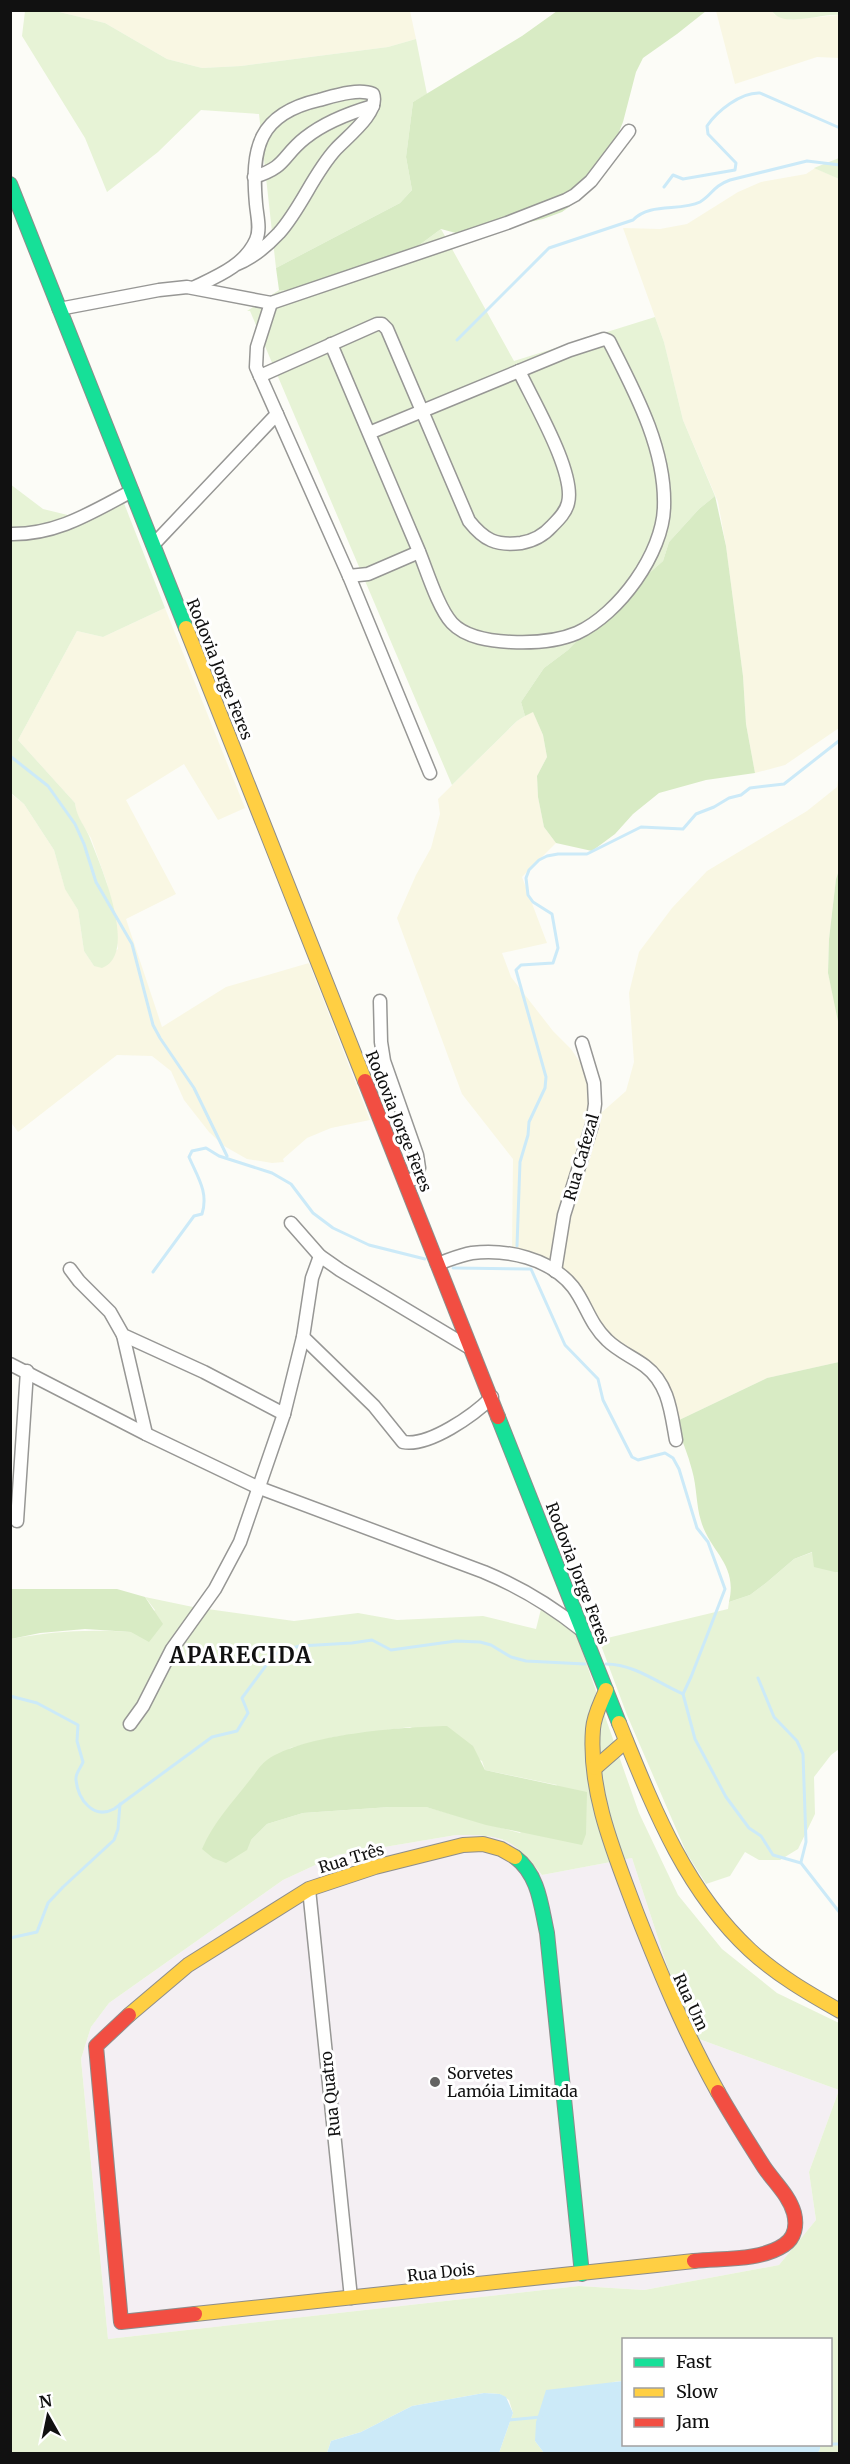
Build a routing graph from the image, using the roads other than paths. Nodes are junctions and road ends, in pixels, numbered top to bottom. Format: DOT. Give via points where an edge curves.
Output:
graph roads {
  1 [pos="373,106"];
  2 [pos="629,131"];
  3 [pos="254,177"];
  4 [pos="10,184"];
  5 [pos="235,265"];
  6 [pos="195,287"];
  7 [pos="271,303"];
  8 [pos="58,309"];
  9 [pos="331,344"];
  10 [pos="519,371"];
  11 [pos="260,376"];
  12 [pos="423,411"];
  13 [pos="277,414"];
  14 [pos="369,433"];
  15 [pos="132,491"];
  16 [pos="10,534"];
  17 [pos="153,545"];
  18 [pos="419,552"];
  19 [pos="349,576"];
  20 [pos="430,773"];
  21 [pos="380,1001"];
  22 [pos="582,1043"];
  23 [pos="406,1183"];
  24 [pos="291,1223"];
  25 [pos="320,1256"];
  26 [pos="437,1264"];
  27 [pos="69,1269"];
  28 [pos="555,1271"];
  29 [pos="123,1335"];
  30 [pos="303,1337"];
  31 [pos="471,1348"];
  32 [pos="10,1364"];
  33 [pos="27,1371"];
  34 [pos="492,1397"];
  35 [pos="284,1414"];
  36 [pos="146,1434"];
  37 [pos="676,1440"];
  38 [pos="16,1475"];
  39 [pos="257,1487"];
  40 [pos="17,1521"];
  41 [pos="584,1632"];
  42 [pos="606,1690"];
  43 [pos="130,1724"];
  44 [pos="626,1740"];
  45 [pos="594,1768"];
  46 [pos="309,1889"];
  47 [pos="840,2011"];
  48 [pos="764,2254"];
  49 [pos="582,2274"];
  50 [pos="351,2298"];
  51 [pos="121,2322"];
  1 -- 3 [label="street" via="318,129 302,140 279,167"];
  1 -- 3 [label="street" via="373,94 365,92 303,104 281,114 262,138 254,162"];
  1 -- 5 [label="street" via="323,166 281,231 263,250"];
  2 -- 7 [label="street" via="591,181 566,200"];
  3 -- 5 [label="street" via="258,236"];
  4 -- 8 [label="street, Rodovia Jorge Feres"];
  5 -- 6 [label="street"];
  6 -- 7 [label="street"];
  6 -- 8 [label="street"];
  7 -- 11 [label="street" via="256,354"];
  8 -- 15 [label="street, Rodovia Jorge Feres"];
  9 -- 11 [label="street"];
  9 -- 12 [label="street" via="382,324"];
  9 -- 14 [label="street"];
  10 -- 12 [label="street"];
  10 -- 12 [label="street" via="564,467 569,490 568,504 561,516 533,540 505,543 480,535 469,521"];
  10 -- 18 [label="street" via="594,340 609,341 648,424 659,459 664,509 650,559 628,590 599,619 578,633 532,643 502,642 462,631 444,611"];
  11 -- 13 [label="street"];
  12 -- 14 [label="street"];
  13 -- 17 [label="street"];
  13 -- 19 [label="street"];
  14 -- 18 [label="street"];
  15 -- 16 [label="street" via="64,526"];
  15 -- 17 [label="street, Rodovia Jorge Feres"];
  17 -- 23 [label="street, Rodovia Jorge Feres"];
  18 -- 19 [label="street" via="368,574"];
  19 -- 20 [label="street"];
  21 -- 23 [label="street" via="384,1061 419,1168 416,1177"];
  22 -- 28 [label="street, Rua Cafezal" via="596,1104 567,1205"];
  23 -- 26 [label="street, Rodovia Jorge Feres"];
  24 -- 25 [label="street"];
  25 -- 30 [label="street" via="308,1294"];
  25 -- 31 [label="street"];
  26 -- 28 [label="street" via="471,1254 501,1253 539,1262"];
  26 -- 31 [label="street, Rodovia Jorge Feres"];
  27 -- 29 [label="street" via="111,1312"];
  28 -- 37 [label="street" via="572,1287 607,1341 646,1366 659,1380 668,1396"];
  29 -- 35 [label="street"];
  29 -- 36 [label="street"];
  30 -- 34 [label="street" via="374,1406 403,1442 432,1436 465,1419"];
  30 -- 35 [label="street"];
  31 -- 34 [label="street, Rodovia Jorge Feres"];
  32 -- 33 [label="street"];
  33 -- 36 [label="street"];
  33 -- 38 [label="street"];
  34 -- 41 [label="street, Rodovia Jorge Feres"];
  35 -- 39 [label="street"];
  36 -- 39 [label="street"];
  38 -- 40 [label="street"];
  39 -- 41 [label="street" via="517,1586"];
  39 -- 43 [label="street" via="229,1566 172,1649"];
  41 -- 42 [label="street, Rodovia Jorge Feres"];
  42 -- 44 [label="street, Rodovia Jorge Feres"];
  42 -- 45 [label="street" via="593,1725"];
  44 -- 45 [label="street"];
  44 -- 47 [label="street, Rodovia Jorge Feres" via="677,1855 713,1912 735,1939 771,1971 808,1996"];
  45 -- 48 [label="street, Rua Um" via="616,1858 671,2001 728,2109 794,2210 795,2232 790,2242"];
  46 -- 49 [label="street, Rua Três" via="375,1867 463,1845 483,1844 501,1849 528,1871 538,1890 547,1933"];
  46 -- 50 [label="street, Rua Quatro"];
  46 -- 51 [label="street, Rua Três" via="188,1965 96,2046"];
  48 -- 49 [label="street, Rua Dois"];
  49 -- 50 [label="street, Rua Dois"];
  50 -- 51 [label="street, Rua Dois"];
}
